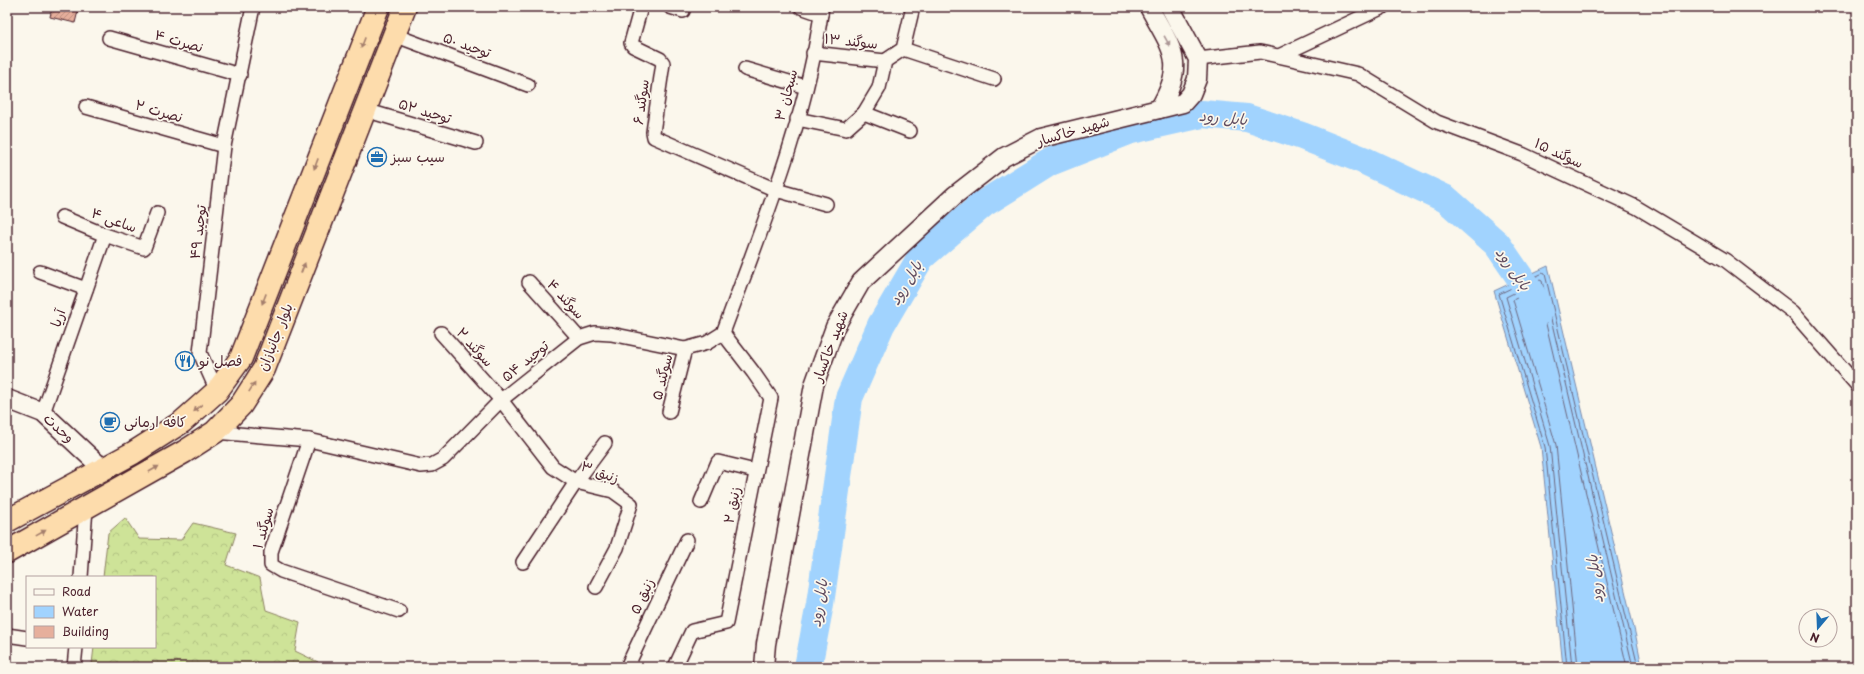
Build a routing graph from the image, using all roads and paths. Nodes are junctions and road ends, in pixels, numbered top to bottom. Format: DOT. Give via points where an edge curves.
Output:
graph roads {
  1 [pos="253,7"];
  2 [pos="378,7"];
  3 [pos="405,7"];
  4 [pos="641,7"];
  5 [pos="670,7"];
  6 [pos="801,7"];
  7 [pos="1149,7"];
  8 [pos="1170,7"];
  9 [pos="1383,7"];
  10 [pos="683,11"];
  11 [pos="821,11"];
  12 [pos="912,11"];
  13 [pos="394,35"];
  14 [pos="109,38"];
  15 [pos="903,49"];
  16 [pos="813,53"];
  17 [pos="1280,56"];
  18 [pos="1198,59"];
  19 [pos="885,61"];
  20 [pos="745,70"];
  21 [pos="240,75"];
  22 [pos="994,79"];
  23 [pos="528,85"];
  24 [pos="806,87"];
  25 [pos="86,107"];
  26 [pos="1159,109"];
  27 [pos="365,110"];
  28 [pos="864,113"];
  29 [pos="797,119"];
  30 [pos="910,131"];
  31 [pos="476,143"];
  32 [pos="224,146"];
  33 [pos="776,190"];
  34 [pos="826,204"];
  35 [pos="157,213"];
  36 [pos="62,217"];
  37 [pos="105,234"];
  38 [pos="40,272"];
  39 [pos="530,282"];
  40 [pos="86,289"];
  41 [pos="441,334"];
  42 [pos="724,334"];
  43 [pos="580,338"];
  44 [pos="685,349"];
  45 [pos="1857,385"];
  46 [pos="217,391"];
  47 [pos="7,399"];
  48 [pos="502,400"];
  49 [pos="669,412"];
  50 [pos="43,413"];
  51 [pos="216,432"];
  52 [pos="309,440"];
  53 [pos="605,443"];
  54 [pos="103,469"];
  55 [pos="755,471"];
  56 [pos="576,482"];
  57 [pos="701,502"];
  58 [pos="86,508"];
  59 [pos="7,521"];
  60 [pos="687,540"];
  61 [pos="7,552"];
  62 [pos="523,562"];
  63 [pos="81,576"];
  64 [pos="596,588"];
  65 [pos="399,611"];
  66 [pos="7,635"];
  67 [pos="26,638"];
  68 [pos="76,648"];
  69 [pos="74,667"];
  70 [pos="626,667"];
  71 [pos="675,667"];
  72 [pos="764,667"];
  1 -- 21 [label="street, توحید ۴۹"];
  2 -- 46 [label="highway, بلوار جانبازان, one-way" via="241,358"];
  3 -- 13 [label="highway, بلوار جانبازان"];
  4 -- 33 [label="street, سوگند ۶" via="631,43 663,63 654,137"];
  5 -- 10 [label="street"];
  6 -- 11 [label="street"];
  7 -- 26 [label="main road, one-way" via="1173,51 1176,65 1174,80"];
  8 -- 18 [label="main road"];
  9 -- 17 [label="street"];
  11 -- 16 [label="street, سبحان ۳"];
  12 -- 15 [label="street"];
  13 -- 23 [label="street, توحید ۵۰"];
  13 -- 27 [label="highway, بلوار جانبازان"];
  14 -- 21 [label="street, نصرت ۴"];
  15 -- 19 [label="street"];
  15 -- 22 [label="street"];
  16 -- 19 [label="street, سوگند ۱۳"];
  16 -- 24 [label="street, سبحان ۳"];
  17 -- 18 [label="street, سوگند ۱۵" via="1260,52"];
  17 -- 45 [label="street, سوگند ۱۵" via="1358,74 1437,122 1522,154 1636,207 1725,260 1794,312"];
  18 -- 26 [label="main road, شهید خاکسار" via="1197,79 1191,94 1183,102"];
  19 -- 28 [label="street" via="879,88"];
  20 -- 24 [label="street"];
  21 -- 32 [label="street, توحید ۴۹"];
  24 -- 29 [label="street, سبحان ۳"];
  25 -- 32 [label="street, نصرت ۲"];
  26 -- 72 [label="main road, شهید خاکسار" via="1041,138 1004,157 955,195 861,282 834,327 813,391 766,644"];
  27 -- 31 [label="street, توحید ۵۲"];
  51 -- 27 [label="highway, بلوار جانبازان, one-way" via="241,405 264,369"];
  28 -- 29 [label="street" via="846,129"];
  28 -- 30 [label="street"];
  29 -- 33 [label="street, سبحان ۳"];
  32 -- 46 [label="street, توحید ۴۹" via="200,353"];
  33 -- 34 [label="street"];
  33 -- 42 [label="street"];
  35 -- 37 [label="street, ساعی ۴" via="144,248"];
  36 -- 37 [label="street, ساعی ۴"];
  37 -- 40 [label="street, آریا"];
  38 -- 40 [label="street"];
  39 -- 43 [label="street, سوگند ۴"];
  40 -- 50 [label="street, آریا"];
  41 -- 48 [label="street, سوگند ۲"];
  42 -- 44 [label="street, توحید ۵۴" via="707,343"];
  42 -- 55 [label="street, زنبق ۲" via="771,398"];
  43 -- 44 [label="street, توحید ۵۴" via="595,334 611,334"];
  43 -- 48 [label="street, توحید ۵۴"];
  44 -- 49 [label="street, سوگند ۵"];
  46 -- 54 [label="highway, بلوار جانبازان, one-way" via="182,422"];
  47 -- 50 [label="main road, وحدت"];
  48 -- 52 [label="street, توحید ۵۴" via="443,459 432,465 421,466"];
  48 -- 56 [label="street, زنبق ۳" via="553,467"];
  50 -- 54 [label="main road, وحدت"];
  51 -- 52 [label="street, توحید ۵۴"];
  58 -- 51 [label="highway, بلوار جانبازان, one-way"];
  52 -- 65 [label="street, سوگند ۱" via="271,552 271,565 281,571"];
  53 -- 56 [label="street"];
  54 -- 59 [label="highway, بلوار جانبازان"];
  55 -- 57 [label="street" via="718,462"];
  55 -- 71 [label="street, زنبق ۲" via="726,623 692,631"];
  56 -- 62 [label="street"];
  56 -- 64 [label="street, زنبق ۳" via="613,491 631,504 617,548"];
  61 -- 58 [label="highway, بلوار جانبازان, one-way"];
  58 -- 63 [label="street"];
  60 -- 70 [label="street, زنبق ۵"];
  66 -- 67 [label="street"];
  68 -- 69 [label="street"];
}
